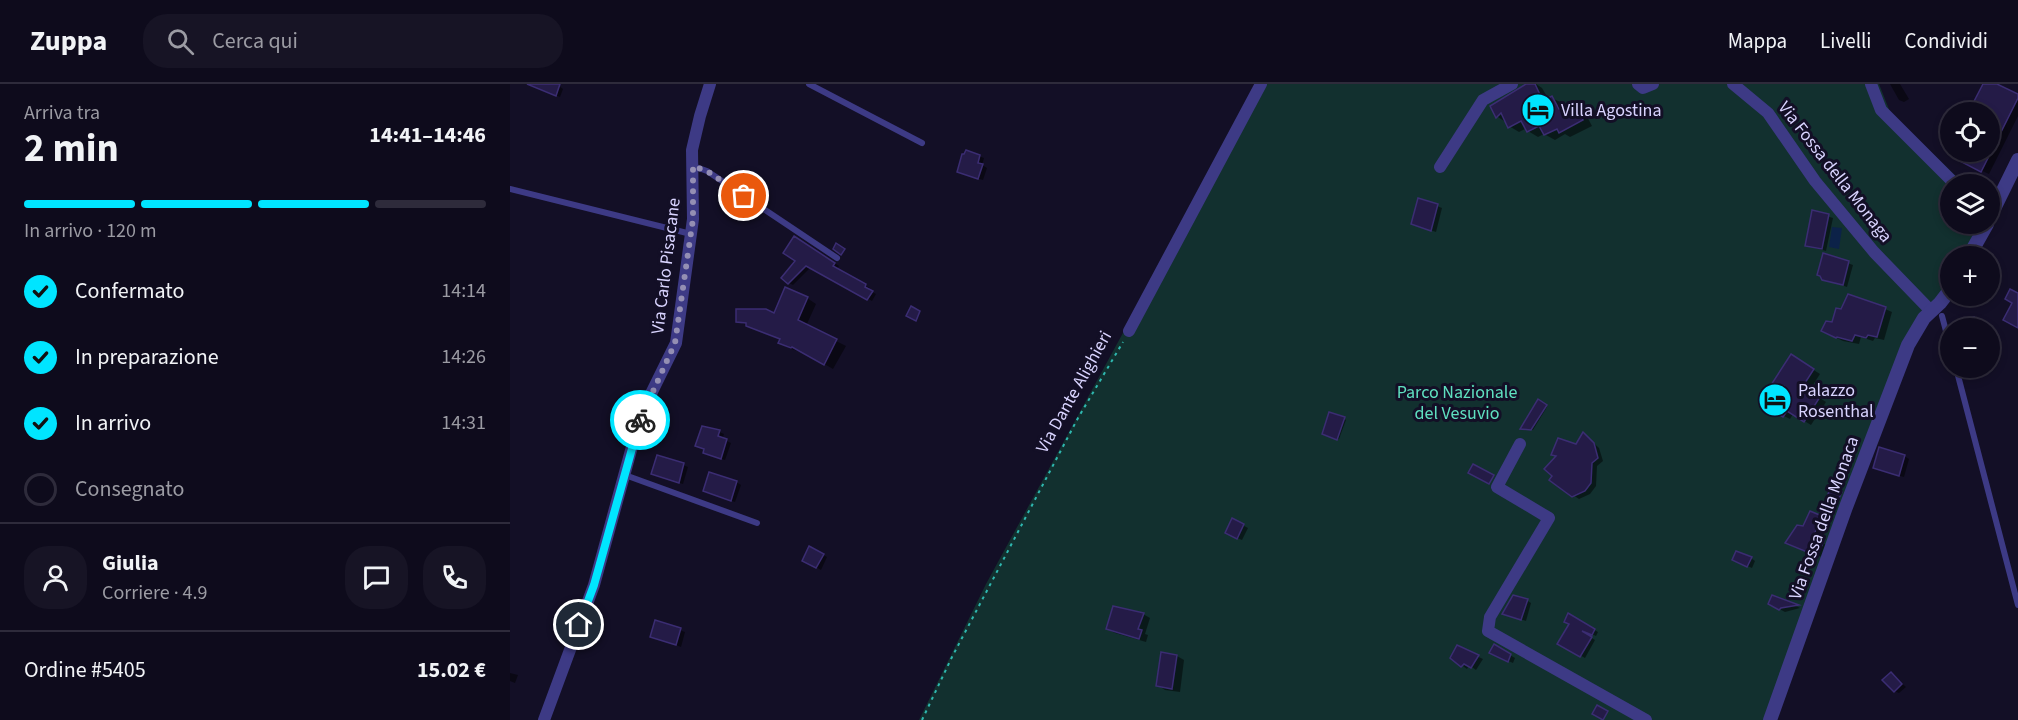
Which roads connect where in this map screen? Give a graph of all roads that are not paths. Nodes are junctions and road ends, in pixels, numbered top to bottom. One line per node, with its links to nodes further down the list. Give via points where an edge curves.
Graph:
1 (710, 84): 11 (street, Via Carlo Pisacane, via 692,150)
2 (809, 84): 9 (lane)
3 (1261, 84): 21 (street, Via Dante Alighieri)
4 (1512, 84): 12 (street, via 1483,100)
5 (1638, 84): 6 (street)
6 (1653, 84)
7 (1733, 84): 19 (street, Via Fossa della Monaga, via 1768,113 1815,181 1866,243)
8 (1871, 84): 13 (street, via 1881,110)
9 (922, 143)
10 (2018, 160): 15 (street)
11 (693, 166): 16 (street, Via Carlo Pisacane); 17 (lane, via 707,171)
12 (1440, 166)
13 (1945, 174)
14 (510, 189): 16 (lane)
15 (2000, 197)
16 (691, 234): 24 (street, Via Carlo Pisacane, via 675,343 641,414)
17 (837, 258)
18 (1942, 306): 19 (street, Via Fossa della Monaca)
19 (1939, 311): 20 (lane); 29 (street, Via Fossa della Monaca, via 1924,318 1908,345)
20 (1941, 318)
21 (1129, 332)
22 (1959, 378): 26 (lane)
23 (1520, 444): 28 (street, via 1497,487 1549,518 1490,617 1488,631)
24 (625, 475): 25 (lane); 27 (street, Via Carlo Pisacane, via 594,585)
25 (757, 523)
26 (2018, 605)
27 (543, 720)
28 (1646, 720)
29 (1770, 720)

